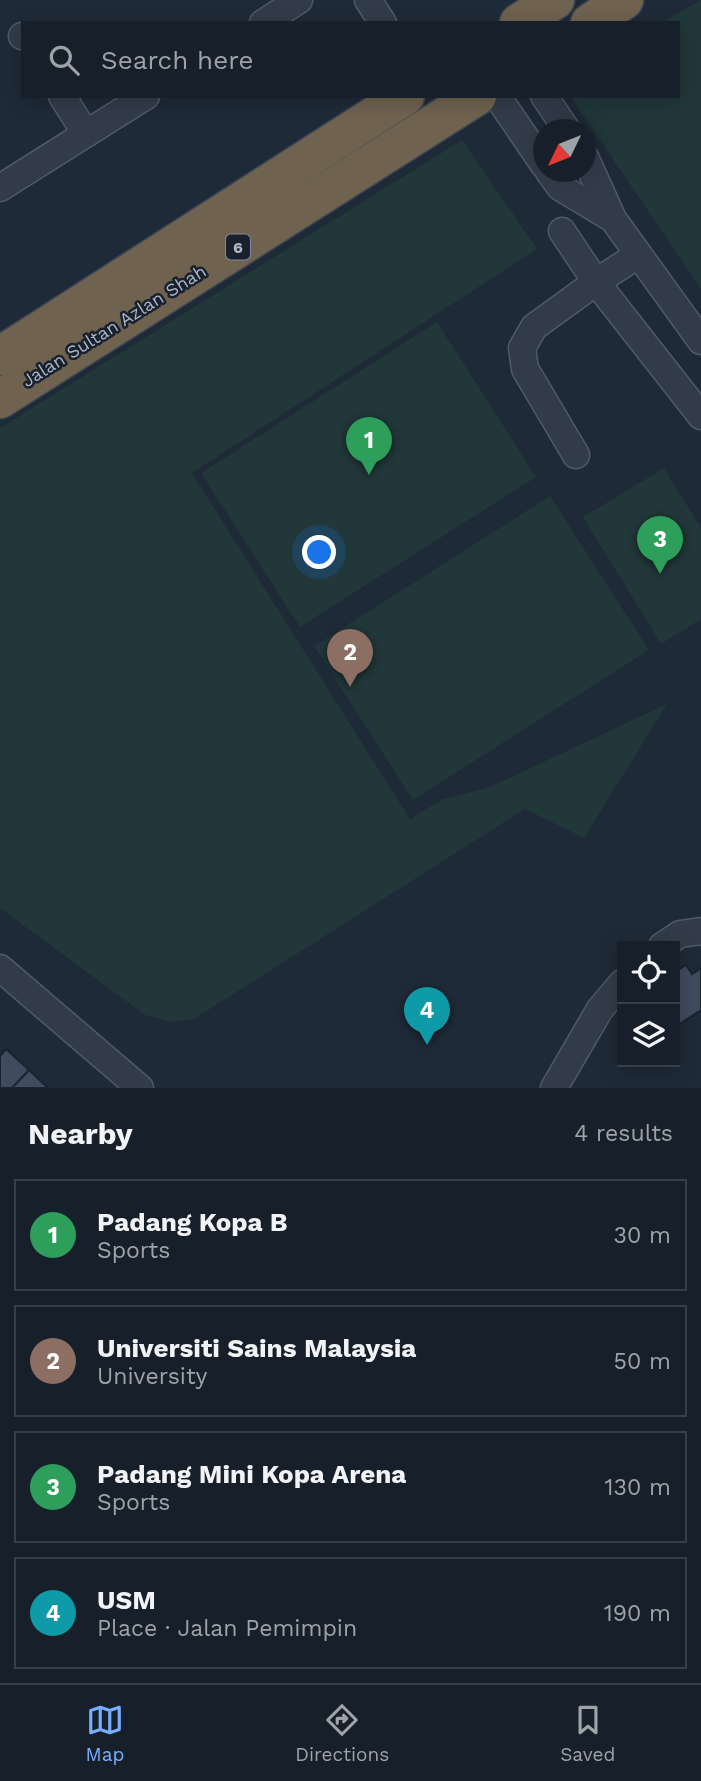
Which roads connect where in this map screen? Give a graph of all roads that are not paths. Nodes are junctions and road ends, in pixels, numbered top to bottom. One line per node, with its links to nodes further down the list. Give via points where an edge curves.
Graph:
1 (299, 0): 5 (street)
2 (368, 0): 6 (street)
3 (555, 0): 7 (highway)
4 (624, 0): 8 (highway)
5 (266, 21)
6 (382, 21)
7 (522, 21)
8 (593, 21)
9 (63, 98): 16 (street)
10 (143, 98): 16 (street)
11 (402, 98): 26 (highway, Jalan Sultan Azlan Shah / 6)
12 (474, 98): 27 (highway, Jalan Sultan Azlan Shah / 6)
13 (497, 98): 17 (street)
14 (545, 98): 15 (street)
15 (559, 119)
16 (86, 134): 20 (street)
17 (533, 149)
18 (596, 181): 21 (street)
19 (556, 182): 21 (street)
20 (0, 188)
21 (613, 219): 23 (street)
22 (562, 231): 24 (street)
23 (638, 255): 24 (street); 25 (street)
24 (596, 282): 28 (street); 29 (street, via 534,327 522,348 525,369)
25 (701, 341)
26 (0, 356)
27 (0, 399)
28 (701, 416)
29 (576, 455)
30 (701, 931): 31 (street)
31 (670, 941)
32 (0, 968): 34 (street)
33 (617, 989): 35 (street, via 600,1009)
34 (140, 1088)
35 (554, 1088)

